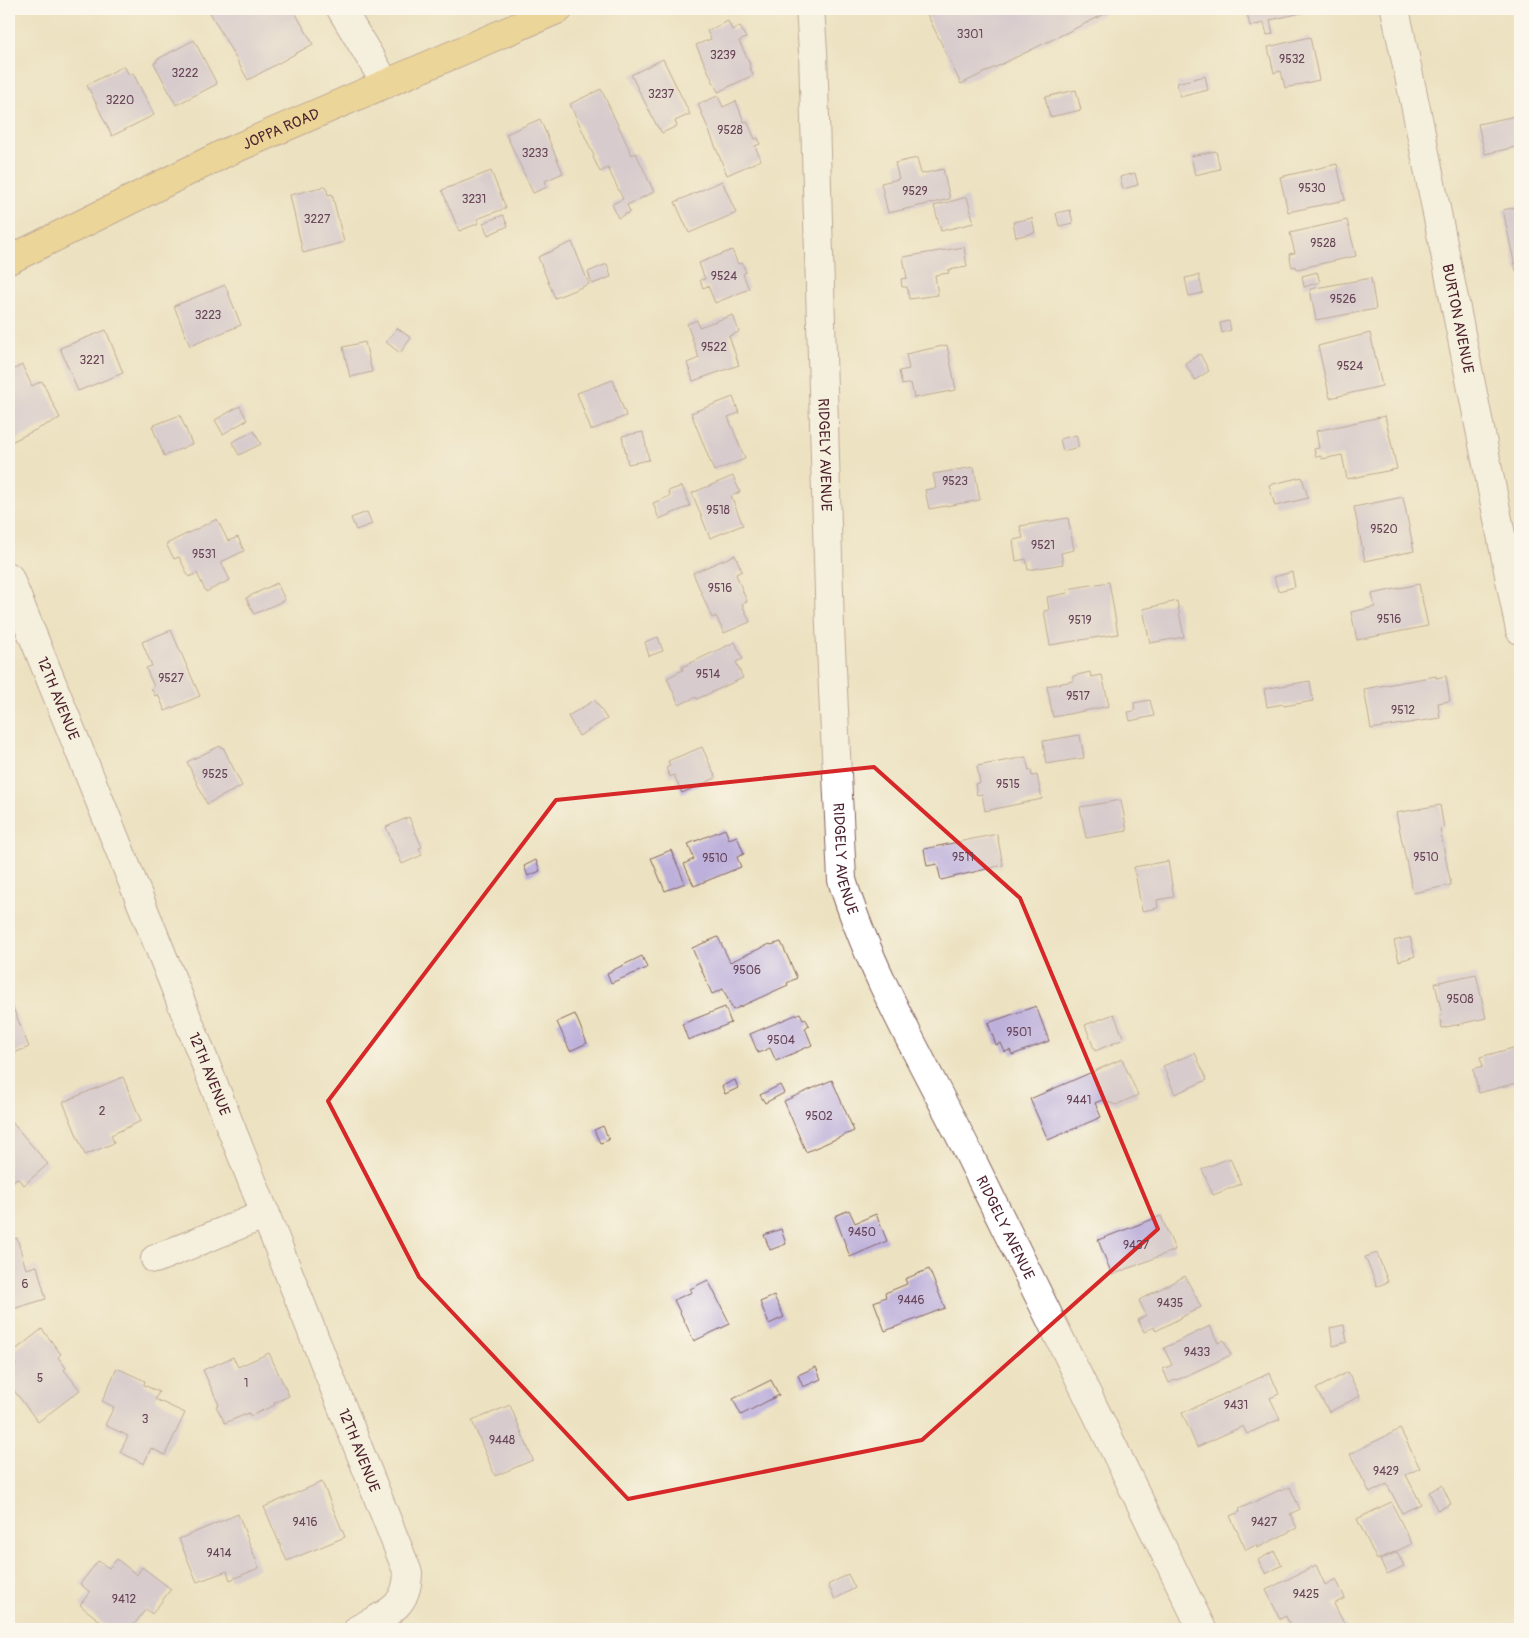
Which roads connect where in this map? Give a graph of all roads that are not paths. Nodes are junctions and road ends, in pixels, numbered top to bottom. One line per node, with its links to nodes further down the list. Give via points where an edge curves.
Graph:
1 (341, 9): 5 (street)
2 (559, 9): 5 (main road, JOPPA ROAD)
3 (810, 9): 12 (street, RIDGELY AVENUE, via 829,617 842,880 850,908 886,990)
4 (1395, 9): 8 (street, BURTON AVENUE)
5 (386, 84): 6 (main road, JOPPA ROAD, via 226,154)
6 (9, 260)
7 (9, 577): 9 (street, 12TH AVENUE)
8 (1520, 630)
9 (266, 1214): 10 (street); 11 (street, 12TH AVENUE, via 408,1573 402,1599 392,1611)
10 (155, 1259)
11 (358, 1629)
12 (1202, 1629)

